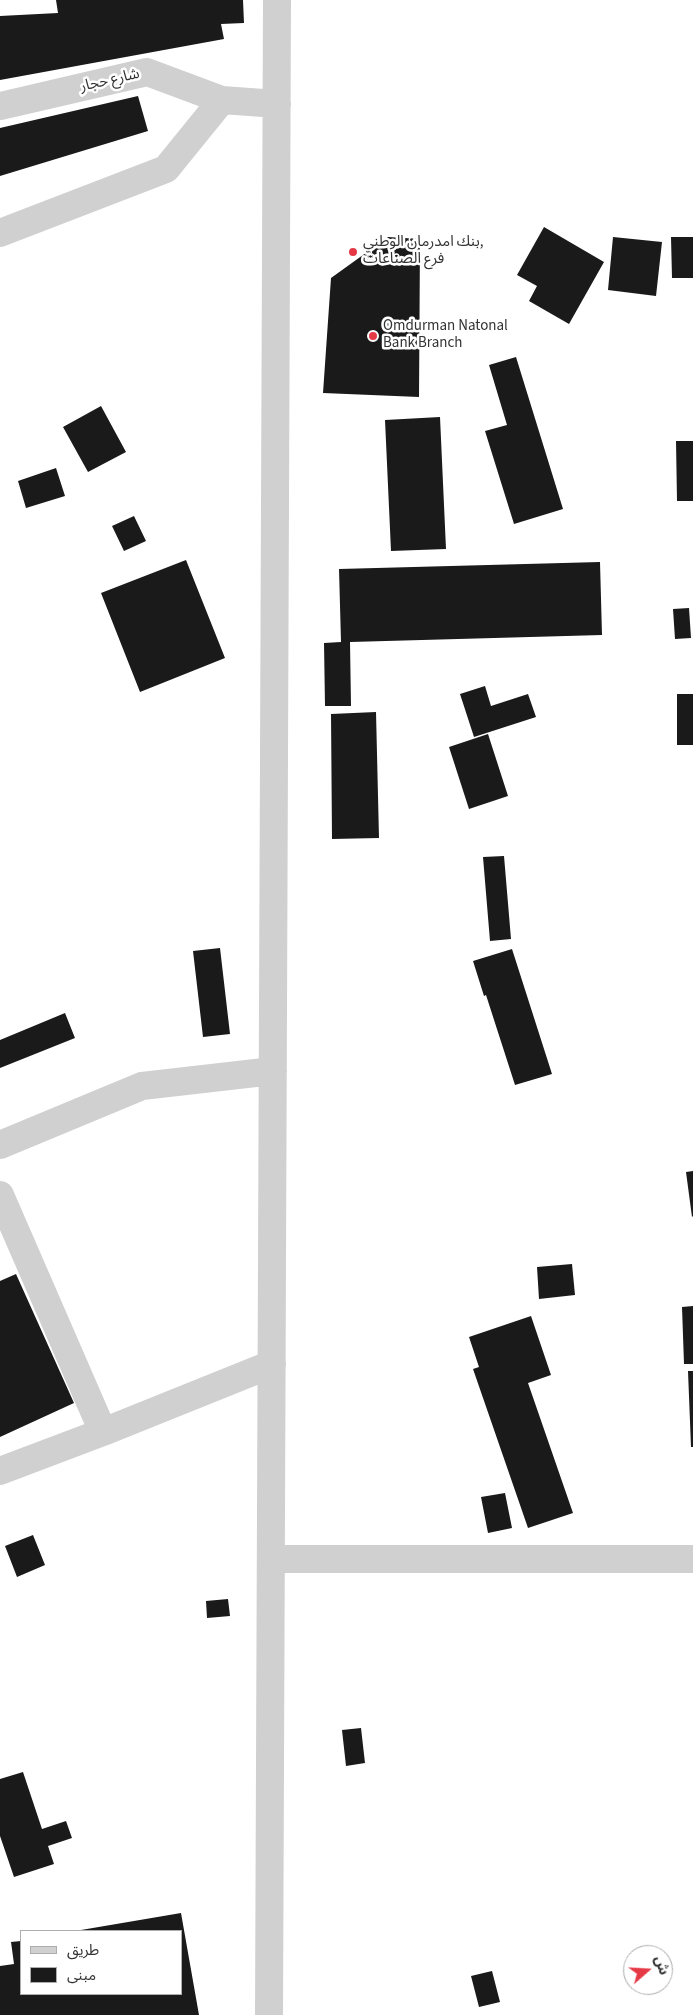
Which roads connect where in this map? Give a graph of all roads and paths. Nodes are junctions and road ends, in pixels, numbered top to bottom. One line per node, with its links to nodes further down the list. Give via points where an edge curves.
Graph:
1 (277, 0): 3 (street)
2 (222, 100): 3 (street, شارع حجار); 4 (street, شارع حجار, via 147,72); 5 (street, via 166,169)
3 (277, 104): 6 (street)
4 (0, 106)
5 (0, 233)
6 (273, 1071): 7 (street, via 142,1086); 9 (street)
7 (0, 1145)
8 (0, 1195): 10 (street)
9 (272, 1364): 10 (street); 12 (street)
10 (103, 1432): 11 (street)
11 (0, 1471)
12 (271, 1559): 13 (street); 14 (street)
13 (693, 1559)
14 (269, 2015)

